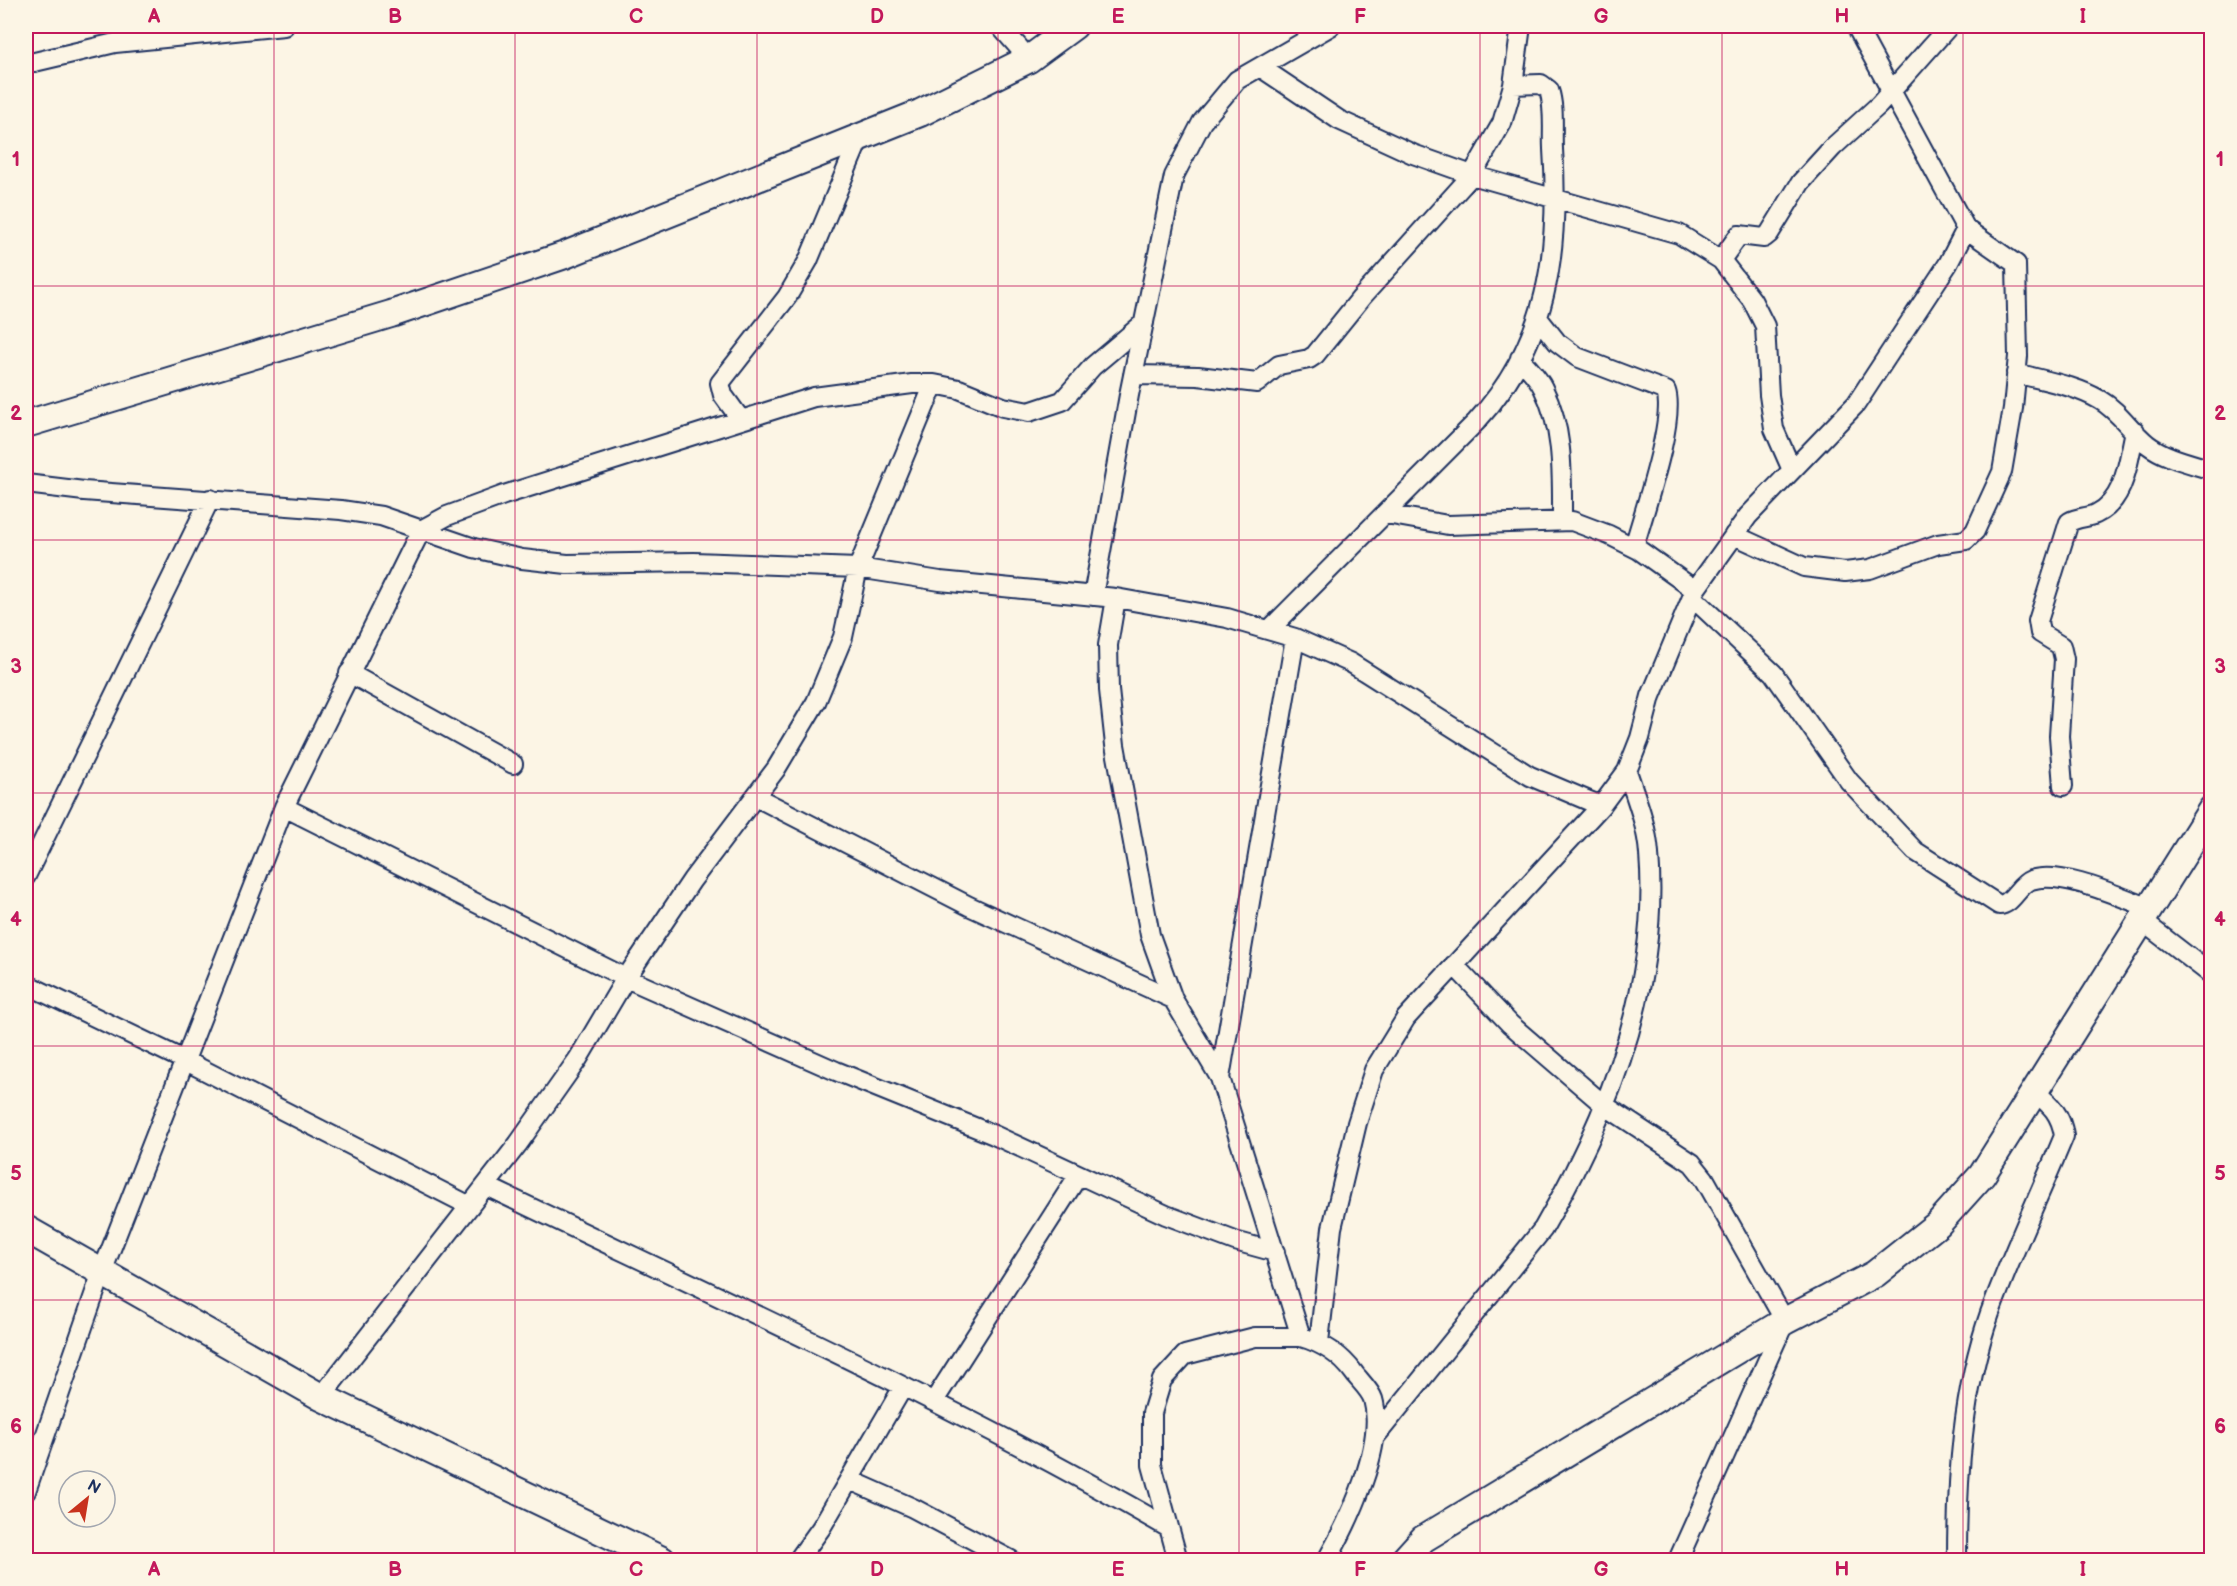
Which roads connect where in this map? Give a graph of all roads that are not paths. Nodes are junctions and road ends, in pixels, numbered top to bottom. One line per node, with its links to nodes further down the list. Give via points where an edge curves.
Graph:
1 (284, 26): 9 (street, via 115,43)
2 (1000, 26): 8 (street)
3 (1074, 26): 8 (street)
4 (1331, 26): 10 (street)
5 (1521, 26): 11 (street)
6 (1856, 26): 12 (street)
7 (1949, 26): 12 (street)
8 (1029, 59): 13 (street, via 920,113)
9 (26, 64)
10 (1260, 67): 14 (street, via 1340,120 1413,154); 19 (street, via 1237,80 1202,122 1174,176)
11 (1513, 85): 14 (street, via 1502,123); 15 (street, via 1541,84 1549,90)
12 (1891, 91): 16 (street); 17 (street, via 1801,183 1769,234 1764,238 1739,235)
13 (860, 137): 24 (street, via 808,261 787,297 720,383 723,395); 25 (street, via 565,255 380,317)
14 (1472, 175): 15 (street); 22 (street, via 1309,359 1279,365 1257,383 1198,376)
15 (1556, 198): 17 (street, via 1678,234); 18 (street, via 1549,279)
16 (1966, 229): 21 (street, via 2016,264); 27 (street, via 1948,264 1856,404)
17 (1721, 260): 27 (street, via 1752,300 1765,326 1774,429)
18 (1538, 318): 20 (street); 35 (street, via 1557,342 1577,357 1666,391 1670,403)
19 (1144, 323): 22 (street); 23 (street, via 1062,400 1029,412)
20 (1521, 358): 31 (street, via 1500,396); 32 (street, via 1543,387 1558,428)
21 (2016, 373): 26 (street, via 2081,391 2122,416); 34 (street, via 2002,472 1975,531 1966,540 1930,546 1870,569 1845,572 1804,567)
22 (1133, 375): 38 (street)
23 (934, 384): 24 (street, via 814,397); 36 (street)
24 (741, 420): 33 (street, via 504,495)
25 (26, 423)
26 (2135, 431): 28 (street, via 2165,454); 45 (street, via 2120,491 2112,504 2094,515 2069,522 2038,621 2040,633 2061,646 2064,659 2059,736)
27 (1792, 470): 34 (street)
28 (2211, 470)
29 (26, 484): 30 (street)
30 (210, 499): 33 (street, via 341,510 381,516); 50 (street)
31 (1386, 514): 32 (street, via 1448,525); 40 (street)
32 (1562, 521): 35 (street, via 1572,521)
33 (421, 530): 36 (street, via 474,548 567,564 694,562); 42 (street)
34 (1734, 536): 37 (street)
35 (1634, 547): 37 (street)
36 (858, 568): 38 (street, via 940,581); 46 (street, via 843,637 816,702)
37 (1693, 594): 44 (street, via 1651,696); 51 (street, via 1773,673 1849,781 1915,851 1999,905 2007,903 2030,880 2048,878 2083,884)
38 (1093, 596): 39 (street)
39 (1116, 598): 40 (street, via 1227,618); 56 (street, via 1108,645 1115,745 1150,935)
40 (1269, 630): 41 (street)
41 (1295, 638): 47 (street, via 1351,663 1530,776); 58 (street)
42 (349, 673): 43 (street); 48 (street)
43 (513, 764)
44 (1627, 771): 47 (street); 60 (street, via 1642,813 1649,853 1648,939 1624,1054)
45 (2063, 786)
46 (756, 797): 54 (street, via 692,880); 56 (street, via 969,906)
47 (1601, 806): 52 (street)
48 (284, 807): 54 (street); 57 (street)
49 (2211, 809): 51 (street)
50 (26, 876)
51 (2146, 915): 53 (street); 59 (street)
52 (1454, 965): 60 (street, via 1510,1024); 69 (street, via 1406,1018 1374,1070 1332,1228)
53 (2211, 975)
54 (626, 978): 61 (street, via 836,1071 994,1135); 62 (street, via 578,1059)
55 (26, 984): 57 (street)
56 (1173, 999): 58 (street)
57 (186, 1061): 63 (street); 66 (street)
58 (1220, 1078): 65 (street)
59 (2034, 1091): 67 (street, via 1982,1175 1938,1224 1875,1274); 84 (street, via 2061,1119 2064,1136 1990,1314 1976,1366 1959,1460)
60 (1604, 1105): 67 (street, via 1692,1162); 73 (street, via 1543,1229)
61 (1078, 1176): 65 (street, via 1166,1215); 72 (street)
62 (486, 1186): 63 (street); 70 (street)
63 (470, 1206): 71 (street)
64 (26, 1229): 66 (street)
65 (1275, 1252): 68 (street)
66 (102, 1272): 71 (street); 75 (street)
67 (1785, 1321): 77 (street, via 1423,1539); 83 (street)
68 (1301, 1337): 69 (street); 76 (street, via 1255,1337 1185,1354 1162,1380 1152,1413 1152,1465)
69 (1319, 1342): 73 (street, via 1348,1365 1372,1398)
70 (903, 1387): 72 (street); 74 (street)
71 (321, 1397): 78 (street)
72 (934, 1401): 76 (street)
73 (1375, 1437): 82 (street, via 1365,1477)
74 (849, 1480): 79 (street); 80 (street, via 913,1508)
75 (26, 1491)
76 (1167, 1527): 81 (street)
77 (1408, 1559)
78 (662, 1560)
79 (798, 1560)
80 (1011, 1560)
81 (1178, 1560)
82 (1327, 1560)
83 (1678, 1560)
84 (1957, 1560)

